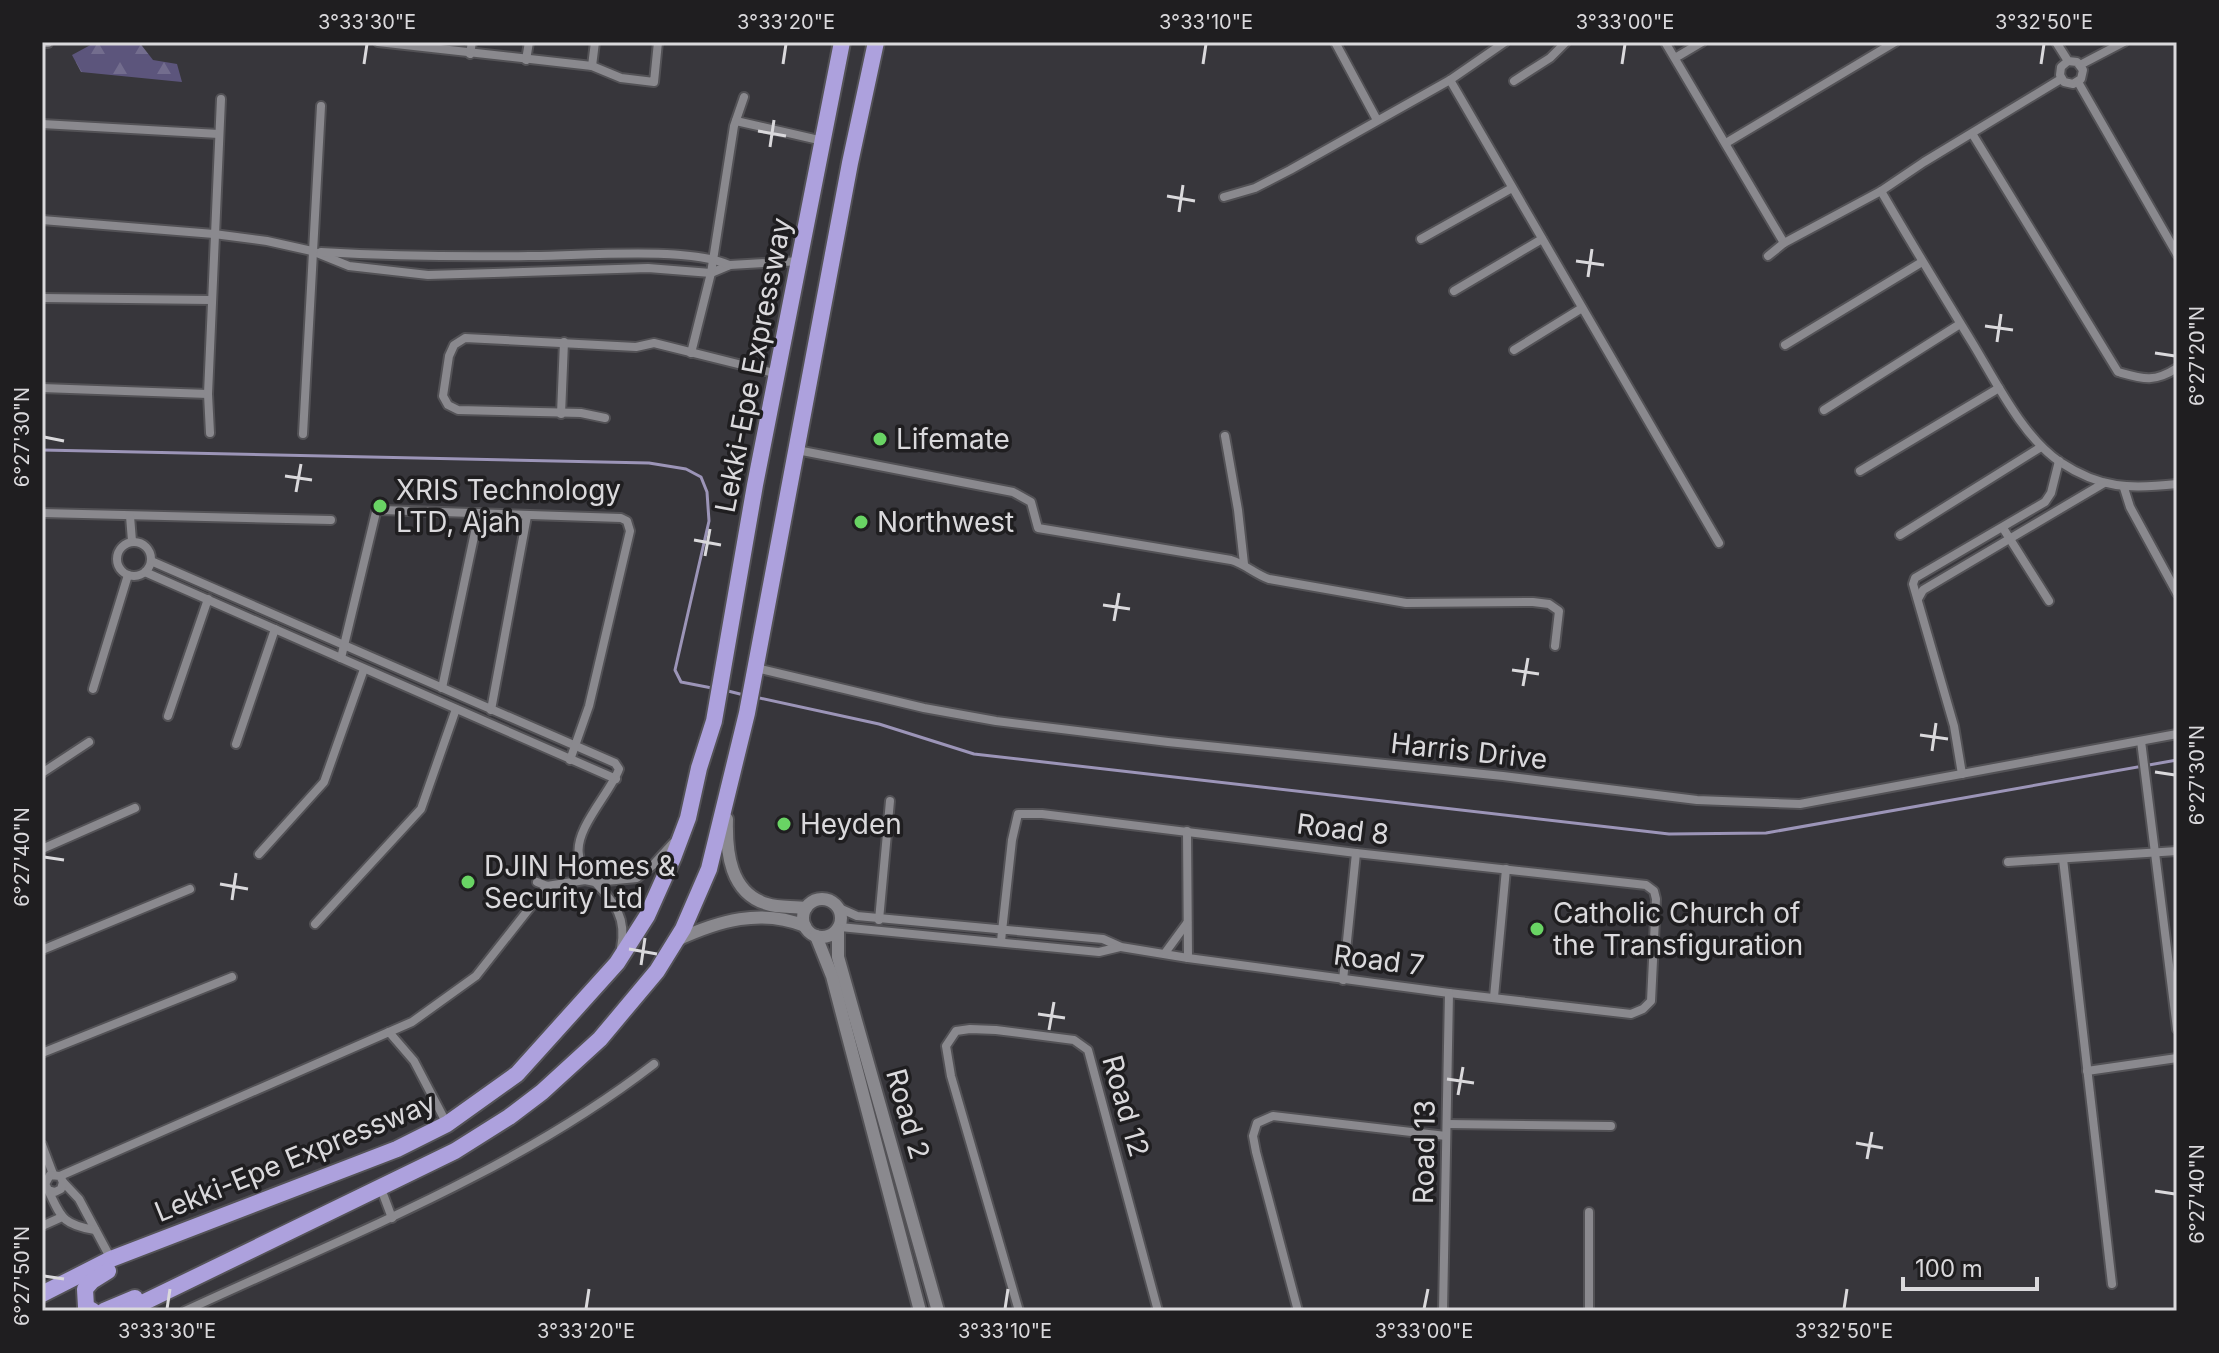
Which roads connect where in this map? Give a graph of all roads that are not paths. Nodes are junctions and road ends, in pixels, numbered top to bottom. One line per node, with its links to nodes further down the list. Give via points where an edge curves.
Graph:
1 (378, 42): 16 (street)
2 (472, 42): 16 (street)
3 (529, 42): 18 (street)
4 (595, 42): 21 (street)
5 (658, 42): 21 (street, via 654,82 621,78)
6 (842, 42): 34 (highway, Lekki-Epe Expressway)
7 (876, 42): 75 (highway, Lekki-Epe Expressway)
8 (1335, 42): 29 (street)
9 (1505, 42): 23 (street)
10 (1566, 42): 24 (street)
11 (1665, 42): 17 (street)
12 (1702, 42): 17 (street)
13 (1895, 42): 35 (street)
14 (2056, 42): 19 (street)
15 (2124, 42): 20 (street)
16 (470, 54): 18 (street)
17 (1675, 58): 35 (street)
18 (526, 60): 21 (street)
19 (2068, 61): 20 (street); 22 (street, via 2060,70)
20 (2080, 65): 25 (street, via 2083,75)
21 (592, 66)
22 (2061, 79): 25 (street); 33 (street)
23 (1450, 80): 29 (street); 36 (street)
24 (1514, 81)
25 (2078, 82): 45 (street)
26 (744, 97): 30 (street)
27 (221, 99): 32 (street)
28 (321, 106): 44 (street)
29 (1377, 120): 38 (street, via 1255,188)
30 (736, 121): 34 (street); 48 (street)
31 (42, 124): 32 (street)
32 (219, 134): 40 (street)
33 (1973, 135): 37 (street); 63 (street, via 2118,372 2146,380)
34 (824, 141): 49 (highway, Lekki-Epe Expressway)
35 (1726, 143): 43 (street)
36 (1512, 188): 41 (street); 42 (street)
37 (1881, 191): 43 (street); 50 (street)
38 (1224, 197)
39 (42, 220): 40 (street)
40 (214, 234): 44 (street); 56 (street)
41 (1421, 239)
42 (1542, 239): 54 (street); 57 (street)
43 (1784, 243): 47 (street)
44 (312, 251): 46 (street, via 419,258); 52 (street, via 349,266 428,275); 72 (street)
45 (2177, 254)
46 (529, 256): 48 (street); 52 (street)
47 (1768, 256)
48 (714, 258): 51 (street); 53 (street)
49 (801, 261): 51 (street); 64 (highway, Lekki-Epe Expressway)
50 (1922, 262): 58 (street); 60 (street)
51 (730, 265): 53 (street)
52 (527, 272): 53 (street, via 648,268)
53 (711, 273): 62 (street)
54 (1454, 291)
55 (42, 298): 56 (street)
56 (211, 300): 67 (street)
57 (1582, 308): 61 (street); 90 (street)
58 (1960, 324): 66 (street); 68 (street)
59 (564, 342): 62 (street, via 636,347 654,343); 69 (street); 69 (street, via 465,338 449,356 443,396 458,410)
60 (1785, 345)
61 (1514, 350)
62 (691, 353): 64 (street)
63 (2177, 368)
64 (778, 374): 124 (highway, Lekki-Epe Expressway, via 723,678)
65 (42, 388): 67 (street)
66 (1999, 388): 74 (street); 77 (street)
67 (208, 394): 71 (street)
68 (1824, 410)
69 (561, 414): 70 (street)
70 (605, 418)
71 (210, 433)
72 (303, 434)
73 (1225, 436): 93 (street)
74 (2041, 447): 76 (street); 87 (street)
75 (796, 450): 93 (street, via 1013,492 1031,502 1038,528 1049,531); 106 (highway, Lekki-Epe Expressway)
76 (2059, 461): 78 (street); 86 (street, via 2045,502)
77 (1860, 471)
78 (2104, 483): 80 (street); 88 (street)
79 (2177, 484): 80 (street)
80 (2124, 488): 97 (street)
81 (42, 513): 83 (street)
82 (479, 513): 84 (street); 102 (street, via 376,512); 107 (street)
83 (130, 516): 85 (street); 89 (street)
84 (527, 516): 110 (street); 116 (street, via 621,518 630,526)
85 (331, 520)
86 (2003, 528): 88 (street); 92 (street)
87 (1900, 535)
88 (2010, 539): 95 (street); 100 (street)
89 (132, 541): 91 (street, via 148,549); 96 (street, via 116,557)
90 (1719, 543)
91 (151, 561): 94 (street); 102 (street)
92 (1945, 561): 95 (street); 99 (street, via 1915,578)
93 (1244, 564): 103 (street, via 1269,579 1391,601 1549,604 1559,611)
94 (145, 572): 96 (street); 98 (street)
95 (1953, 572): 99 (street, via 1923,590)
96 (128, 575): 108 (street)
97 (2177, 593)
98 (208, 599): 101 (street); 111 (street)
99 (1918, 600): 119 (street, via 1954,726)
100 (2049, 601)
101 (275, 629): 104 (street); 115 (street)
102 (345, 646): 104 (street); 107 (street)
103 (1555, 646)
104 (341, 658): 105 (street)
105 (364, 669): 109 (street); 130 (street, via 324,782)
106 (755, 676): 119 (street, Harris Drive, via 996,721 1697,800 1800,804); 122 (highway, Lekki-Epe Expressway)
107 (442, 688): 110 (street)
108 (93, 689)
109 (456, 709): 117 (street); 143 (street, via 421,809)
110 (491, 710): 116 (street)
111 (168, 716)
112 (2177, 734): 113 (street, Harris Drive)
113 (2141, 741): 119 (street, Harris Drive); 129 (street)
114 (89, 742): 118 (street)
115 (236, 744)
116 (575, 747): 117 (street); 120 (street, via 619,766)
117 (570, 760): 120 (street)
118 (42, 773)
119 (1962, 774)
120 (616, 779): 134 (street, via 580,844)
121 (890, 801): 141 (street)
122 (727, 803): 139 (street, via 726,845 734,875 767,904); 150 (highway, Lekki-Epe Expressway, via 698,899)
123 (135, 808): 126 (street)
124 (688, 818): 136 (street, via 670,847 637,878); 157 (highway, Lekki-Epe Expressway, via 647,916)
125 (1187, 831): 128 (street, Road 8); 142 (street); 147 (street, Road 8, via 1018,814)
126 (42, 849)
127 (2177, 851): 129 (street)
128 (1356, 853): 133 (street, Road 8); 159 (street)
129 (2156, 853): 131 (street); 163 (street)
130 (259, 854)
131 (2063, 859): 132 (street); 168 (street)
132 (2008, 862)
133 (1506, 869): 161 (street); 162 (street, Road 8, via 1646,885 1654,891 1651,1001)
134 (585, 880): 136 (street); 137 (street)
135 (537, 882): 137 (street)
136 (595, 882): 157 (street, via 617,905 623,943)
137 (547, 886): 164 (street, via 476,976 412,1022)
138 (190, 889): 154 (street)
139 (806, 908): 140 (street, via 822,898); 144 (street)
140 (839, 908): 141 (street, Road 7); 145 (street)
141 (879, 918): 146 (street); 147 (street, Road 7)
142 (1187, 923): 155 (street); 156 (street)
143 (315, 924)
144 (805, 926): 149 (street); 150 (street, via 753,918 716,923)
145 (839, 928): 146 (street, Road 7); 149 (street, via 828,937); 191 (street, Road 2, via 838,957)
146 (878, 929): 151 (street, Road 7)
147 (1002, 931): 148 (street, Road 7); 151 (street, Road 8)
148 (1045, 935): 152 (street); 153 (street, Road 7, via 1103,939)
149 (816, 936): 190 (street, Road 2, via 832,976)
150 (674, 941): 176 (highway, Lekki-Epe Expressway, via 622,1014 542,1092 455,1151)
151 (1001, 942): 152 (street, Road 7)
152 (1044, 946): 153 (street, Road 7, via 1099,952)
153 (1121, 947): 155 (street, Road 7)
154 (42, 950)
155 (1165, 953): 156 (street, Road 7)
156 (1188, 958): 159 (street, Road 7)
157 (617, 963): 169 (highway, Lekki-Epe Expressway, via 517,1074)
158 (232, 977): 165 (street)
159 (1343, 980): 160 (street, Road 7)
160 (1449, 993): 161 (street, Road 7); 170 (street, Road 13)
161 (1494, 997): 162 (street, Road 7)
162 (1631, 1014)
163 (2177, 1029)
164 (389, 1032): 169 (street, via 414,1061); 174 (street)
165 (42, 1053)
166 (2177, 1058): 168 (street)
167 (654, 1064): 179 (street, via 504,1163)
168 (2087, 1071): 184 (street)
169 (447, 1124): 175 (highway, Lekki-Epe Expressway)
170 (1447, 1124): 171 (street); 172 (street, Road 13)
171 (1611, 1126)
172 (1446, 1136): 194 (street, via 1273,1116 1257,1123 1256,1152); 195 (street, Road 13)
173 (42, 1145): 174 (street)
174 (50, 1181): 178 (street); 181 (street, via 79,1199)
175 (306, 1184): 182 (highway, Lekki-Epe Expressway); 186 (highway, via 284,1203 121,1264 92,1281 84,1299)
176 (380, 1186): 179 (street); 183 (highway, Lekki-Epe Expressway)
177 (1589, 1212): 196 (street)
178 (62, 1217): 180 (street); 181 (street)
179 (392, 1218): 189 (street)
180 (42, 1226)
181 (95, 1230): 182 (street)
182 (111, 1259): 185 (highway, Lekki-Epe Expressway)
183 (196, 1276): 187 (highway); 188 (highway, Lekki-Epe Expressway)
184 (2112, 1284)
185 (42, 1294)
186 (93, 1311)
187 (104, 1311)
188 (126, 1311)
189 (185, 1311)
190 (920, 1311)
191 (938, 1311)
192 (1019, 1311): 193 (street, Road 12, via 951,1076 946,1046 956,1031 996,1030 1074,1040 1088,1050)
193 (1158, 1311)
194 (1298, 1311)
195 (1443, 1311)
196 (1589, 1311)

